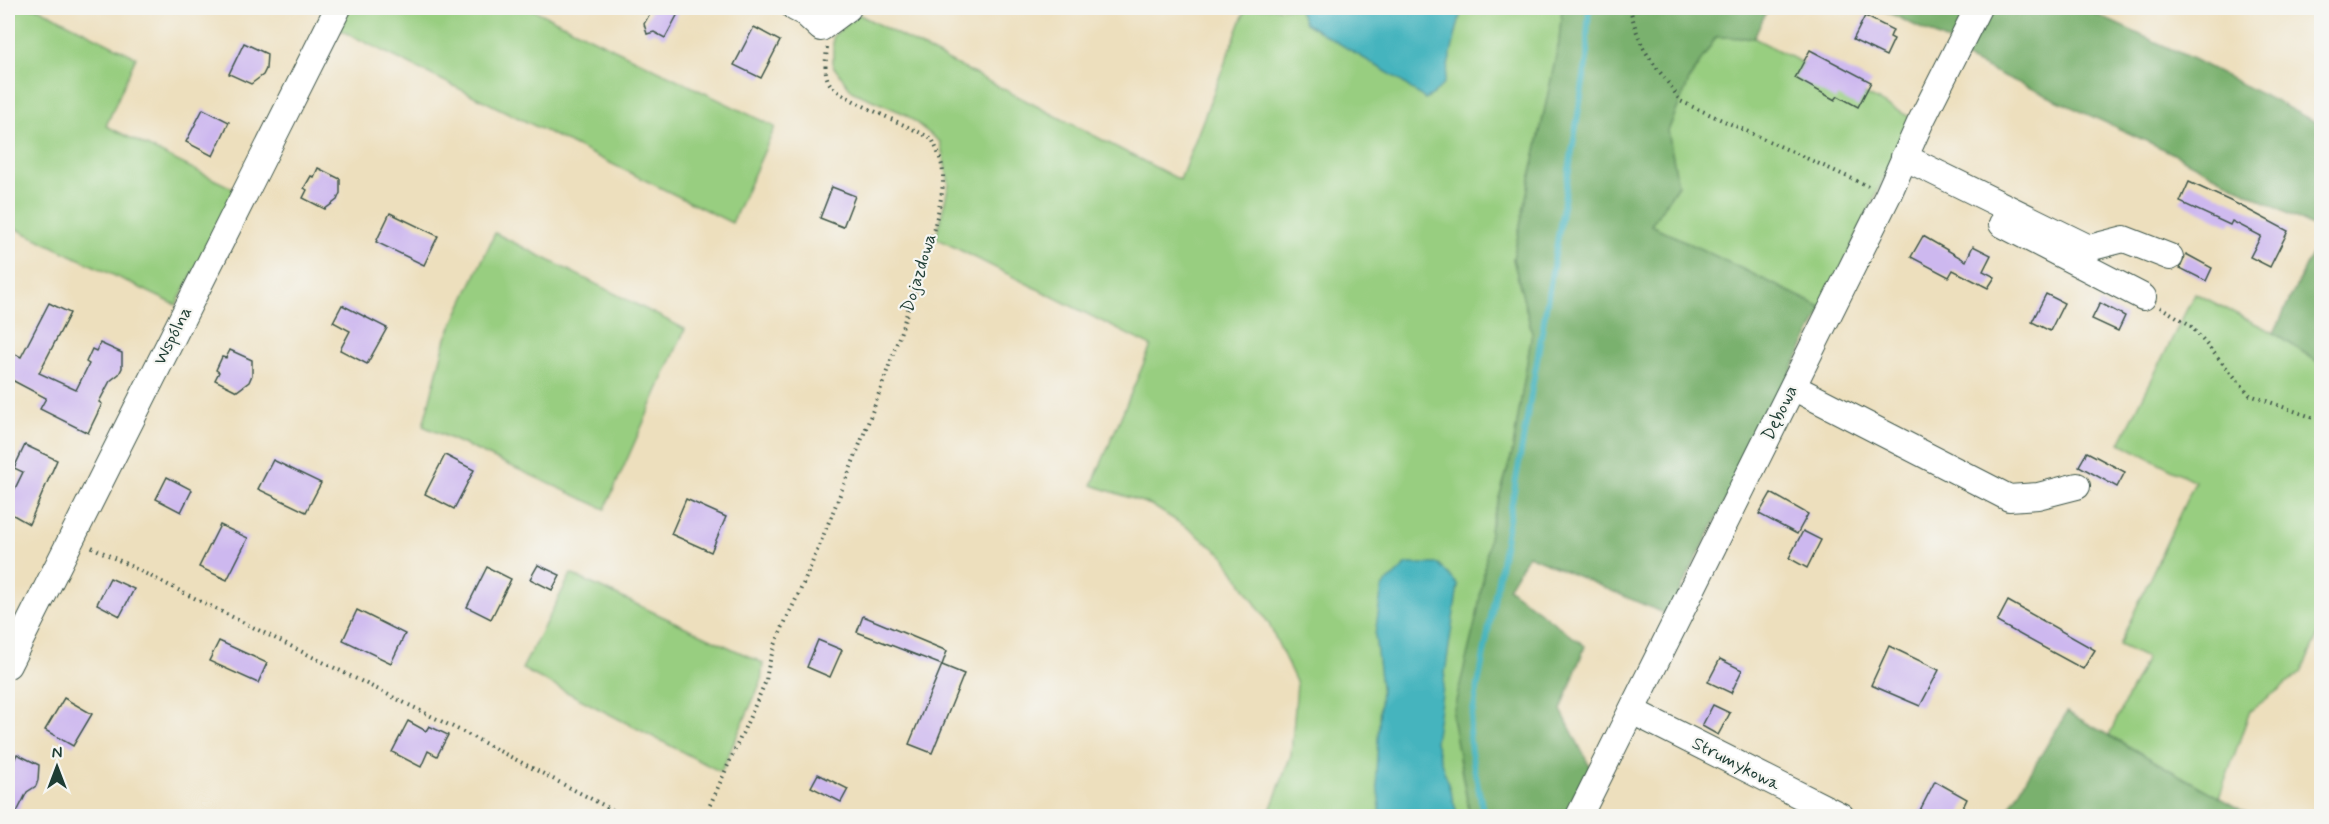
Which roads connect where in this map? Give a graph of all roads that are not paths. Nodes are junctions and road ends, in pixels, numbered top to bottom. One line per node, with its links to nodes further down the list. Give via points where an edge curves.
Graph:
1 (338, 8): 10 (street, Wspólna)
2 (795, 8): 3 (street, via 821,28)
3 (848, 8)
4 (1978, 8): 5 (street, Dębowa)
5 (1900, 164): 6 (street, via 2089,248 2124,239); 7 (street); 8 (street, Dębowa)
6 (2170, 257)
7 (2143, 297)
8 (1793, 387): 9 (street, via 2009,498 2038,496); 11 (street, Dębowa)
9 (2077, 486)
10 (8, 665)
11 (1632, 711): 12 (street, Dębowa); 13 (street, Strumykowa)
12 (1579, 816)
13 (1841, 816)

